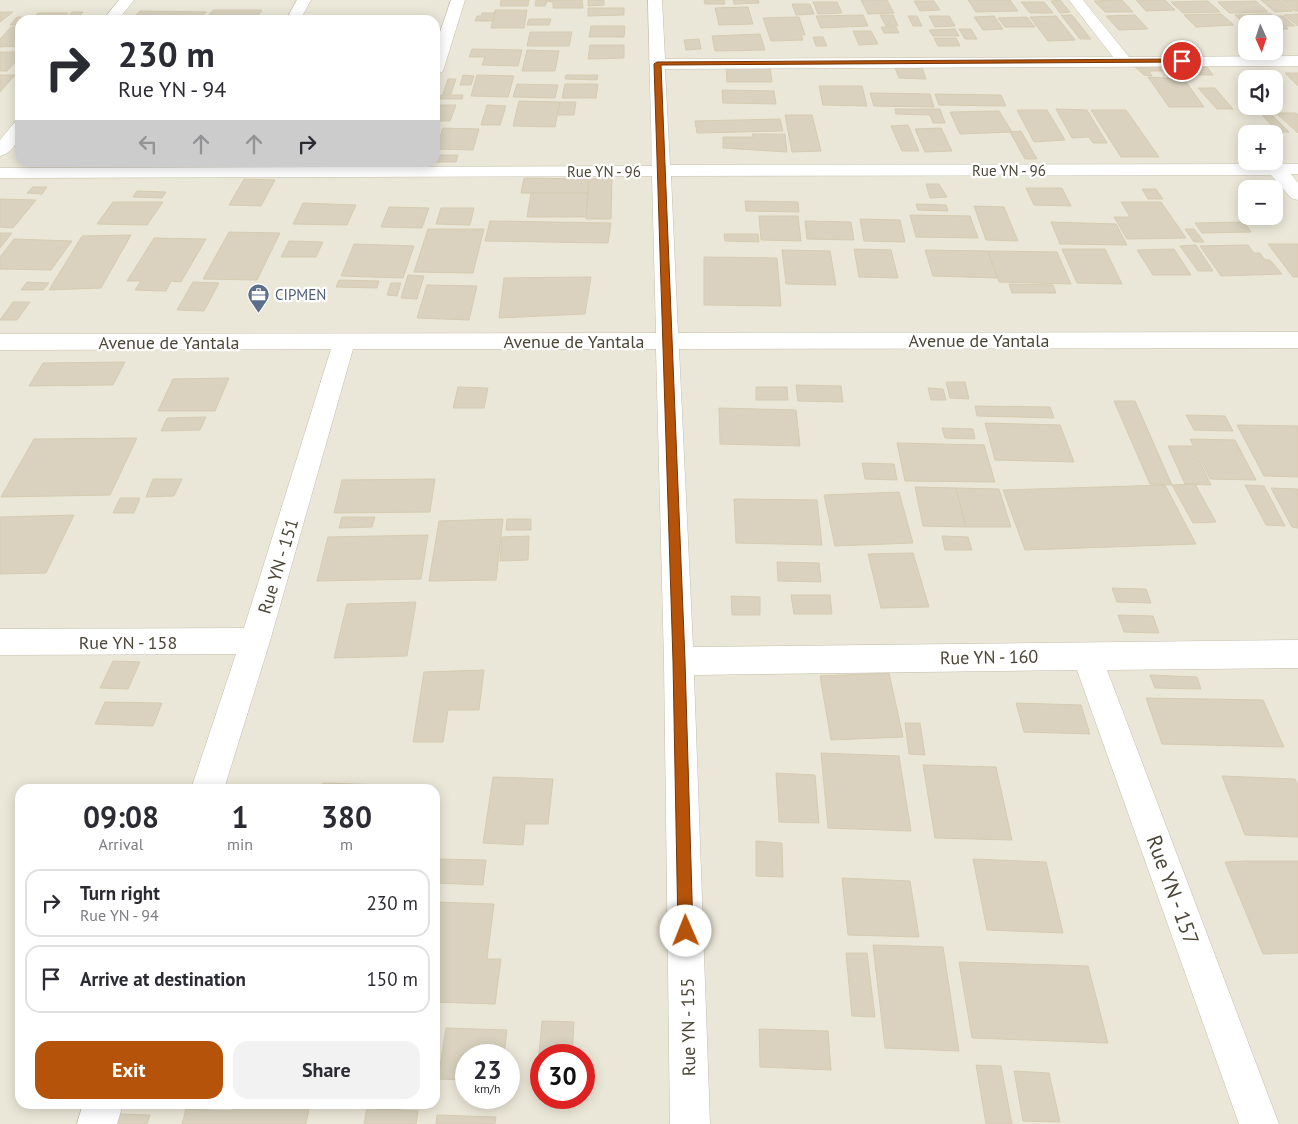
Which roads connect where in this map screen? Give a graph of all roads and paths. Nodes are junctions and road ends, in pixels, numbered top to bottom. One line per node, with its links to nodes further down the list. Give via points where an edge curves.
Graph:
1 (127, 0): 6 (street)
2 (304, 0): 7 (street)
3 (458, 0): 8 (street)
4 (655, 0): 11 (street, Rue YN - 155)
5 (1076, 0): 9 (street)
6 (114, 15)
7 (296, 15)
8 (440, 56)
9 (1124, 61): 10 (street); 11 (street)
10 (1298, 61)
11 (657, 64): 20 (street, Rue YN - 155)
12 (15, 133): 13 (street)
13 (0, 151)
14 (216, 167): 15 (street, Rue YN - 96); 21 (street, Rue YN - 96)
15 (405, 167): 20 (street, Rue YN - 96)
16 (1238, 169): 20 (street, Rue YN - 96)
17 (1283, 169): 18 (street, Rue YN - 96)
18 (1298, 169)
19 (1277, 170): 22 (street)
20 (661, 171): 24 (street, Rue YN - 155)
21 (0, 173)
22 (1298, 194)
23 (1298, 340): 24 (street, Avenue de Yantala)
24 (668, 341): 26 (street, Avenue de Yantala); 31 (street, Rue YN - 155)
25 (0, 342): 26 (street, Avenue de Yantala)
26 (344, 342): 27 (street, Rue YN - 151)
27 (255, 641): 28 (street, Rue YN - 158); 32 (street, Rue YN - 151)
28 (0, 642)
29 (1298, 654): 30 (street, Rue YN - 160)
30 (1087, 656): 31 (street, Rue YN - 160); 36 (street, Rue YN - 157)
31 (679, 661): 35 (street, Rue YN - 155)
32 (209, 784)
33 (102, 1109): 34 (street)
34 (97, 1124)
35 (690, 1124)
36 (1259, 1124)

